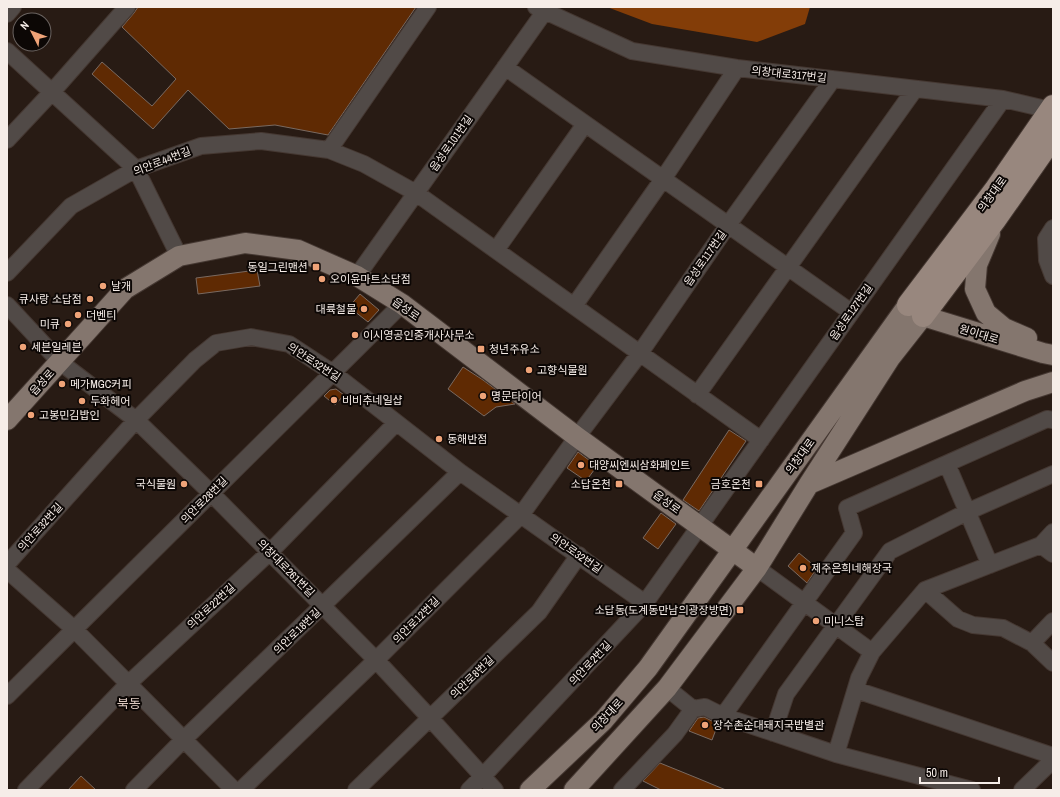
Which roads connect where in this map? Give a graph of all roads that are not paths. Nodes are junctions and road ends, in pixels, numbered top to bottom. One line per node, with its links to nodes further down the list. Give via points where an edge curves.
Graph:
1 (13, 7): 5 (street)
2 (127, 7): 11 (street)
3 (428, 7): 17 (street)
4 (541, 9): 7 (street, 읍성로101번길); 8 (street, 의창대로317번길, via 632,51)
5 (7, 14)
6 (7, 51): 11 (street)
7 (505, 67): 14 (street); 20 (street, 읍성로101번길)
8 (737, 68): 9 (street, 의창대로317번길); 19 (street)
9 (833, 79): 10 (street, 의창대로317번길); 22 (street, 읍성로117번길)
10 (915, 89): 12 (street, 의창대로317번길); 26 (street)
11 (52, 92): 16 (street); 18 (street)
12 (1003, 99): 13 (street, 의창대로317번길); 34 (street, 읍성로127번길)
13 (1052, 108): 33 (highway, 의창대로)
14 (585, 124): 19 (street); 24 (street)
15 (1053, 137): 21 (highway, 의창대로)
16 (7, 140)
17 (328, 150): 18 (street, 의안로44번길, via 261,141 201,146); 20 (street, 의안로44번길, via 364,164)
18 (136, 169): 25 (street); 27 (street, 의안로44번길, via 71,206)
19 (663, 179): 22 (street); 32 (street)
20 (416, 193): 24 (street, 의안로44번길); 28 (street, 읍성로101번길)
21 (995, 220): 33 (highway, 의창대로); 35 (main road, via 977,265 975,289 986,313 1004,328 1040,344)
22 (728, 225): 26 (street); 36 (street, 읍성로117번길)
23 (1053, 228): 29 (street, via 1046,239 1047,260)
24 (496, 250): 32 (street, 의안로44번길)
25 (179, 256): 28 (main road, 읍성로, via 245,243 298,250); 38 (main road, 읍성로, via 125,289)
26 (788, 267): 34 (street); 41 (street)
27 (7, 273)
28 (356, 276): 30 (main road, 읍성로)
29 (1053, 276)
30 (402, 304): 39 (street, 의안로28번길); 46 (main road, 읍성로)
31 (7, 305): 38 (street, 의창대로261번길)
32 (574, 306): 36 (street, 의안로44번길)
33 (916, 311): 37 (main road, 원이대로); 51 (main road, 의창대로, via 890,358); 58 (main road, 의창대로)
34 (851, 312): 47 (street, 읍성로127번길)
35 (1053, 346)
36 (640, 353): 41 (street, 의안로44번길); 46 (street, 읍성로117번길)
37 (1053, 355)
38 (60, 362): 42 (main road, 읍성로); 43 (street, 의창대로261번길)
39 (333, 373): 43 (street, 의안로32번길, via 289,344 251,337 216,343 195,360); 45 (street, 의안로32번길); 52 (street, 의안로28번길)
40 (1053, 382): 51 (main road, via 1025,391)
41 (698, 395): 47 (street, 의안로44번길)
42 (7, 420)
43 (136, 420): 52 (street, 의창대로261번길); 61 (street, 의안로32번길)
44 (1053, 420): 48 (street, via 1047,419)
45 (396, 423): 49 (street, 의안로32번길); 59 (street, 의안로22번길)
46 (577, 437): 54 (street, 의안로12번길); 55 (main road, 읍성로)
47 (761, 440): 55 (street, 읍성로127번길)
48 (947, 464): 53 (street); 67 (street, via 847,508 854,533)
49 (460, 472): 54 (street, 의안로32번길); 68 (street, 의안로18번길)
50 (1053, 474): 53 (street)
51 (809, 484): 63 (main road, 의창대로)
52 (211, 493): 59 (street, 의창대로261번길); 71 (street, 의안로28번길)
53 (967, 512): 62 (street); 70 (street, via 890,551)
54 (521, 515): 60 (street, 의안로32번길); 74 (street, 의안로12번길)
55 (700, 526): 58 (main road, 읍성로); 66 (street, 의안로2번길)
56 (1053, 532): 57 (street)
57 (1047, 549): 62 (street)
58 (733, 550): 63 (main road, 읍성로); 96 (main road, 의창대로, via 648,668 603,721)
59 (270, 552): 68 (street, 의창대로261번길); 76 (street, 의안로22번길)
60 (579, 555): 66 (street, 의안로32번길); 82 (street, 의안로8번길, via 539,612)
61 (7, 564)
62 (990, 565): 65 (street)
63 (757, 568): 67 (street); 77 (main road, 의창대로)
64 (7, 570): 71 (street)
65 (925, 590): 72 (street, via 958,619 973,625 1003,628); 73 (street)
66 (645, 603): 88 (street, 의안로2번길)
67 (805, 603): 70 (street); 81 (street)
68 (323, 605): 74 (street, 의창대로261번길); 84 (street, 의안로18번길)
69 (1053, 621): 72 (street)
70 (835, 625): 73 (street); 83 (street, via 786,694)
71 (74, 629): 76 (street); 79 (street, 의안로28번길)
72 (1032, 644): 75 (street)
73 (872, 652): 78 (street)
74 (376, 660): 82 (street, 의창대로261번길); 92 (street, 의안로12번길)
75 (1053, 663)
76 (128, 684): 84 (street); 89 (street, 의안로22번길)
77 (667, 688): 80 (street); 97 (main road, 의창대로)
78 (856, 690): 85 (street); 86 (street)
79 (7, 696)
80 (693, 708): 81 (street, via 705,707); 98 (street, via 675,734)
81 (723, 716): 83 (street)
82 (430, 718): 88 (street, 의창대로261번길); 93 (street, 의안로8번길)
83 (773, 733): 85 (street)
84 (183, 740): 90 (street, 의안로18번길); 91 (street)
85 (836, 754): 99 (street)
86 (1053, 756)
87 (1053, 760): 100 (street)
88 (483, 776): 94 (street, 의안로2번길); 95 (street, 의창대로261번길)
89 (26, 790)
90 (134, 790)
91 (234, 790)
92 (241, 790)
93 (356, 790)
94 (469, 790)
95 (495, 790)
96 (530, 790)
97 (574, 790)
98 (624, 790)
99 (972, 790)
100 (1022, 790)

